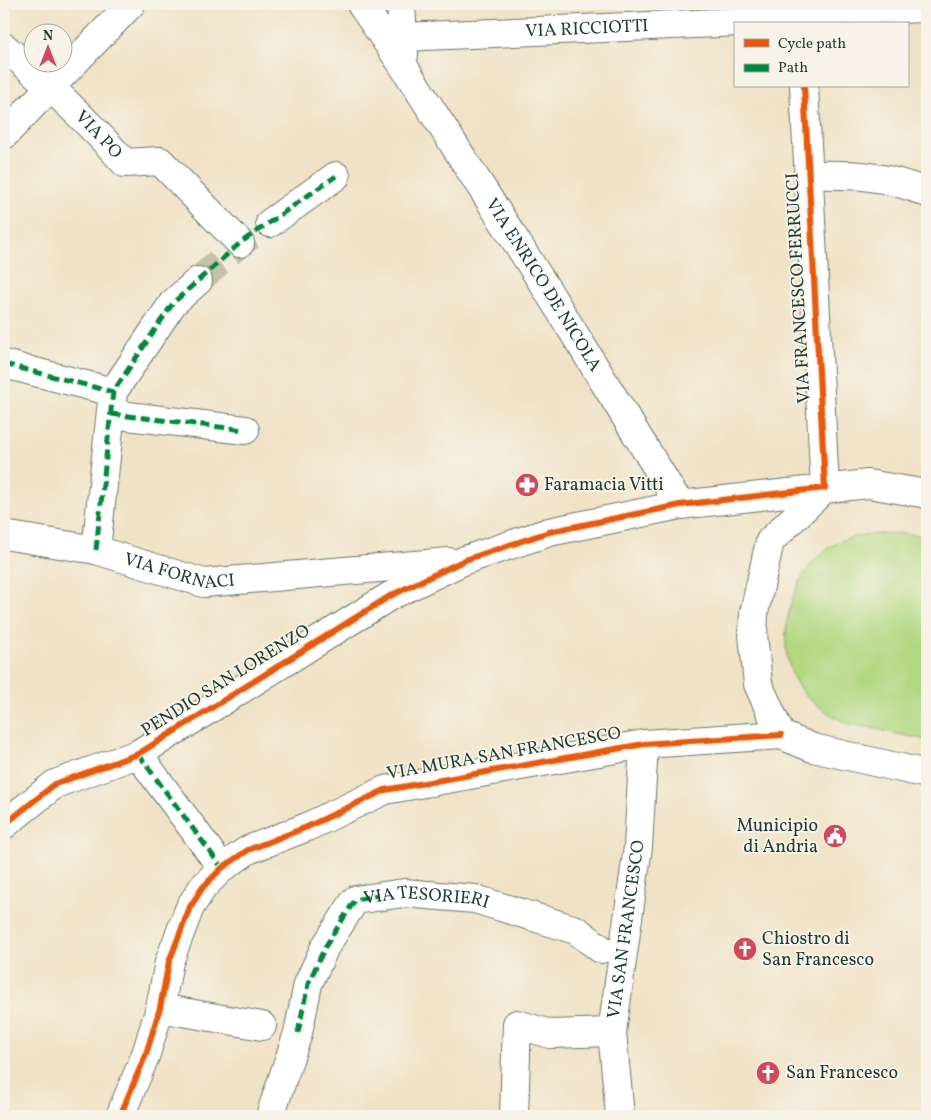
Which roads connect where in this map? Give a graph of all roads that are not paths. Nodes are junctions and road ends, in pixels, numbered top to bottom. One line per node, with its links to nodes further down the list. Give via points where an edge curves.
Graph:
1 (131, 4): 11 (street)
2 (361, 4): 10 (street, VIA ENRICO DE NICOLA)
3 (401, 4): 8 (street)
4 (927, 8): 5 (street, VIA RICCIOTTI)
5 (800, 13): 7 (street, VIA RICCIOTTI)
6 (734, 22): 8 (street, VIA RICCIOTTI)
7 (740, 22)
8 (403, 37): 10 (street)
9 (4, 47): 11 (street, VIA PO)
10 (404, 67): 25 (street, VIA ENRICO DE NICOLA)
11 (51, 86): 13 (street); 18 (street, VIA PO, via 125,163 160,161)
12 (804, 88): 14 (street, VIA FRANCESCO FERRUCCI)
13 (4, 135)
14 (809, 175): 16 (street, via 882,177); 23 (street, VIA FRANCESCO FERRUCCI)
15 (336, 176): 17 (street)
16 (927, 193)
17 (270, 223)
18 (240, 243)
19 (198, 281): 21 (street, via 173,303)
20 (4, 364): 21 (street)
21 (112, 403): 22 (street); 27 (street)
22 (244, 430)
23 (825, 488): 24 (street, via 868,484); 25 (street); 29 (street, via 770,541 754,613 758,684)
24 (927, 494)
25 (680, 505): 28 (street, via 549,532)
26 (4, 535): 27 (street, VIA FORNACI)
27 (96, 550): 28 (street, VIA FORNACI, via 204,583)
28 (466, 560): 31 (street, PENDIO SAN LORENZO, via 390,596)
29 (781, 735): 30 (street, VIA MURA SAN FRANCESCO); 32 (street, via 813,748)
30 (644, 744): 34 (street, VIA MURA SAN FRANCESCO, via 386,790 248,850); 38 (street, VIA SAN FRANCESCO, via 638,847)
31 (138, 754): 33 (street, PENDIO SAN LORENZO, via 55,784); 34 (street)
32 (927, 774)
33 (4, 825)
34 (222, 868): 36 (street, VIA MURA SAN FRANCESCO, via 190,907 169,962)
35 (601, 949): 40 (street, VIA TESORIERI, via 576,930 476,899 404,893 355,900 338,924 308,984 298,1033)
36 (160, 1008): 37 (street); 39 (street, VIA MURA SAN FRANCESCO, via 146,1054)
37 (262, 1026)
38 (612, 1032): 41 (street, via 550,1034 517,1024); 42 (street, VIA SAN FRANCESCO)
39 (120, 1116)
40 (270, 1116)
41 (514, 1116)
42 (620, 1116)

